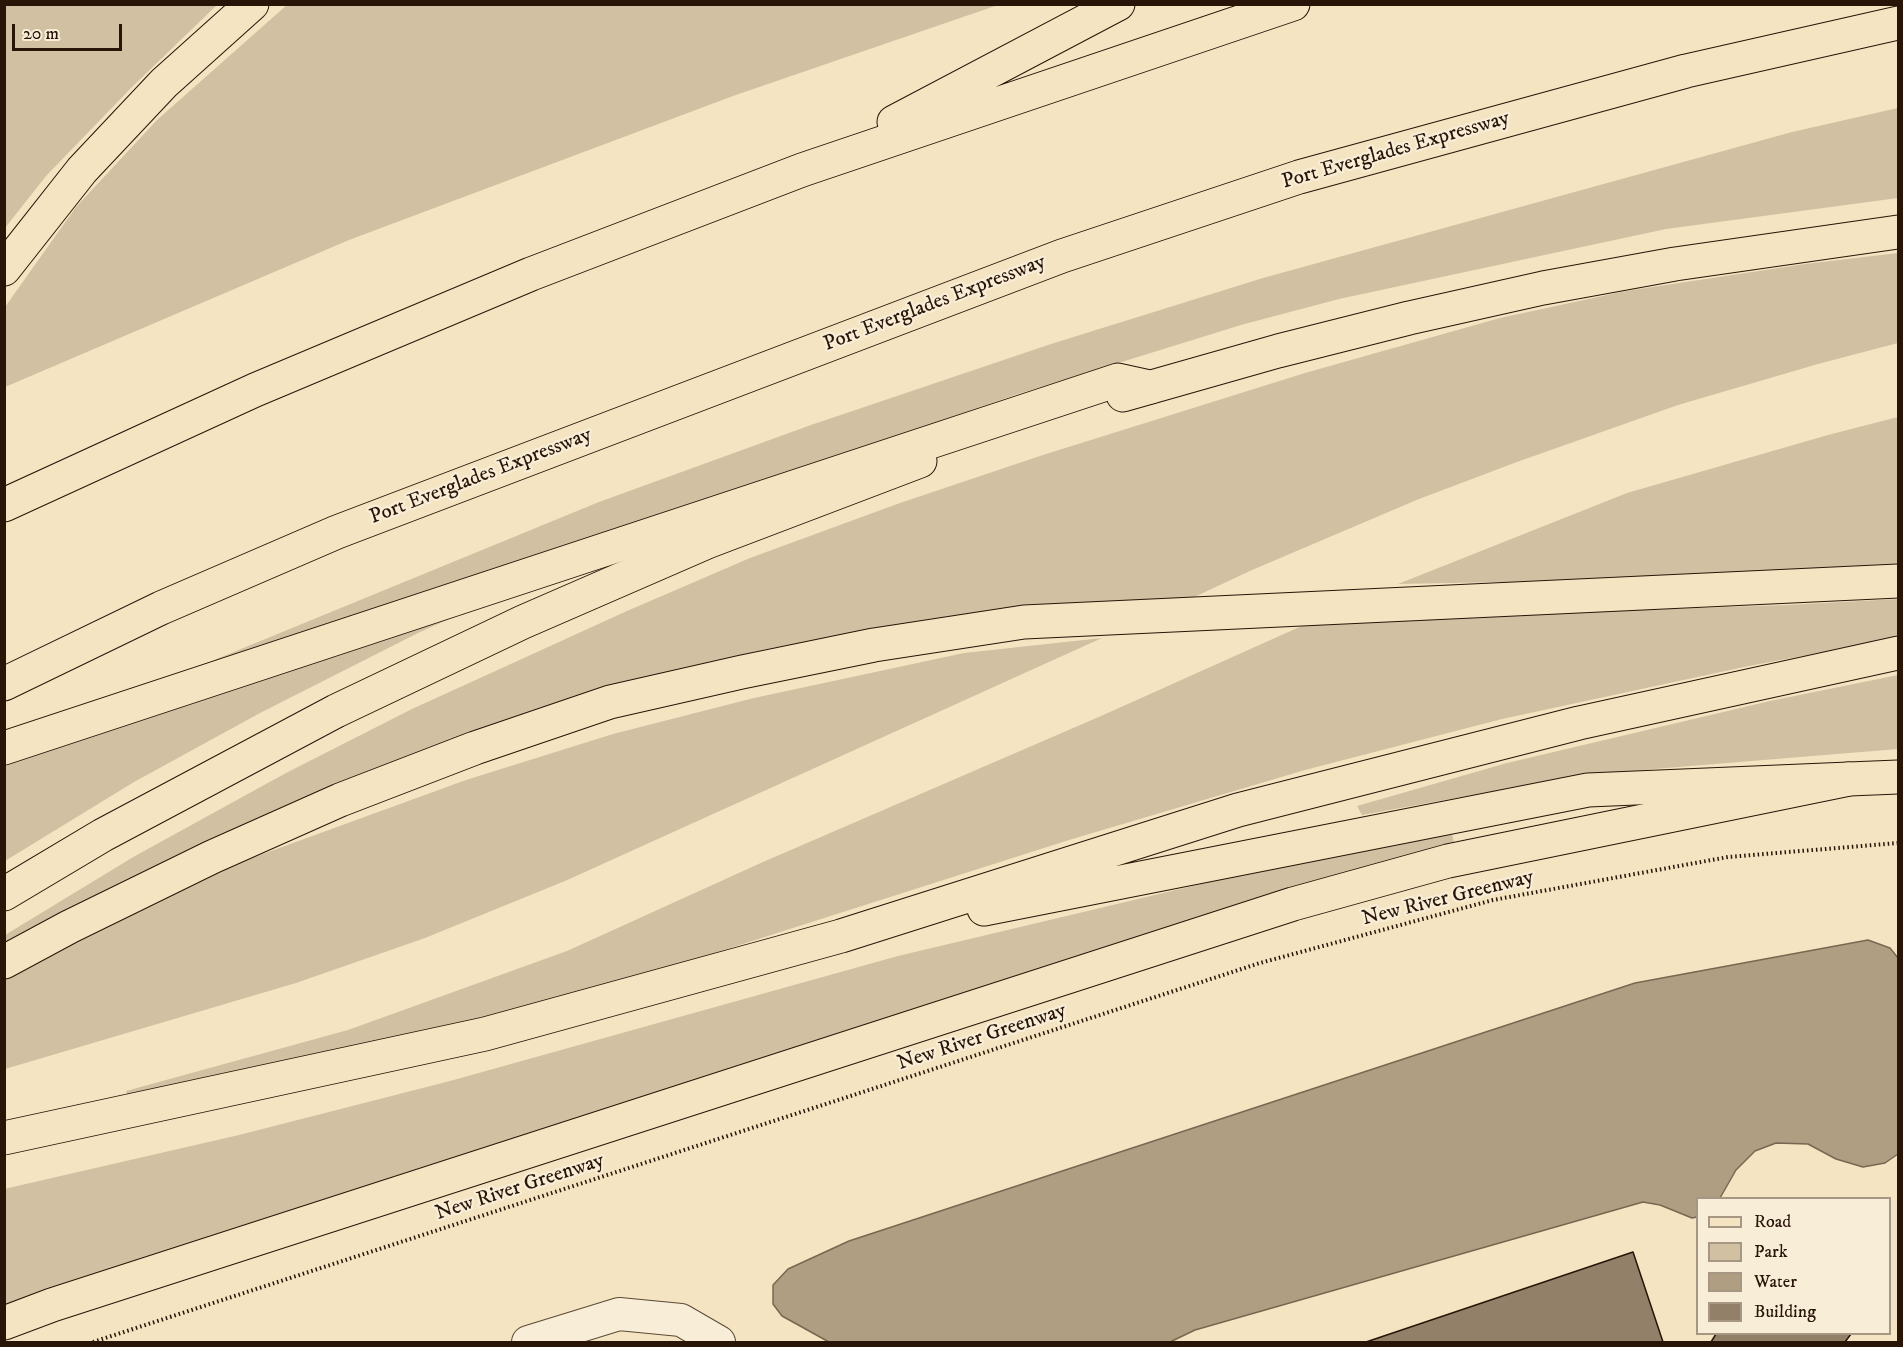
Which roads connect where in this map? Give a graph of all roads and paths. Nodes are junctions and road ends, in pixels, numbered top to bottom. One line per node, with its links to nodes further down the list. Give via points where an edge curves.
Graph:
1 (252, 4): 7 (main road, via 164,82 82,170)
2 (1118, 4): 5 (main road)
3 (1293, 4): 5 (main road)
4 (1899, 23): 12 (main road, Port Everglades Expressway, via 1686,71 1299,177 1062,256 337,532 161,608)
5 (802, 170): 9 (main road, via 531,274 244,394)
6 (1899, 232): 8 (main road, via 1675,264 1543,288 1409,318)
7 (4, 269)
8 (1150, 387): 13 (main road, via 1118,380); 17 (main road, via 959,447 831,494 707,542 523,622 326,716 103,835)
9 (4, 505)
10 (1899, 581): 19 (main road, via 1024,622 808,658 610,702 475,748 340,800 212,857)
11 (1899, 653): 18 (main road, via 1579,723 1238,810)
12 (4, 684)
13 (4, 748)
14 (1899, 777): 15 (main road)
15 (1849, 779): 18 (main road, via 1588,790); 21 (main road, via 1448,861 1293,904)
16 (1899, 843): 22 (path, New River Greenway, via 1728,857 1493,900 1260,963)
17 (4, 894)
18 (841, 936): 20 (main road, via 485,1034)
19 (4, 962)
20 (4, 1138)
21 (4, 1323)
22 (93, 1342)
23 (528, 1342): 24 (street, via 619,1314 681,1320)
24 (719, 1342)

